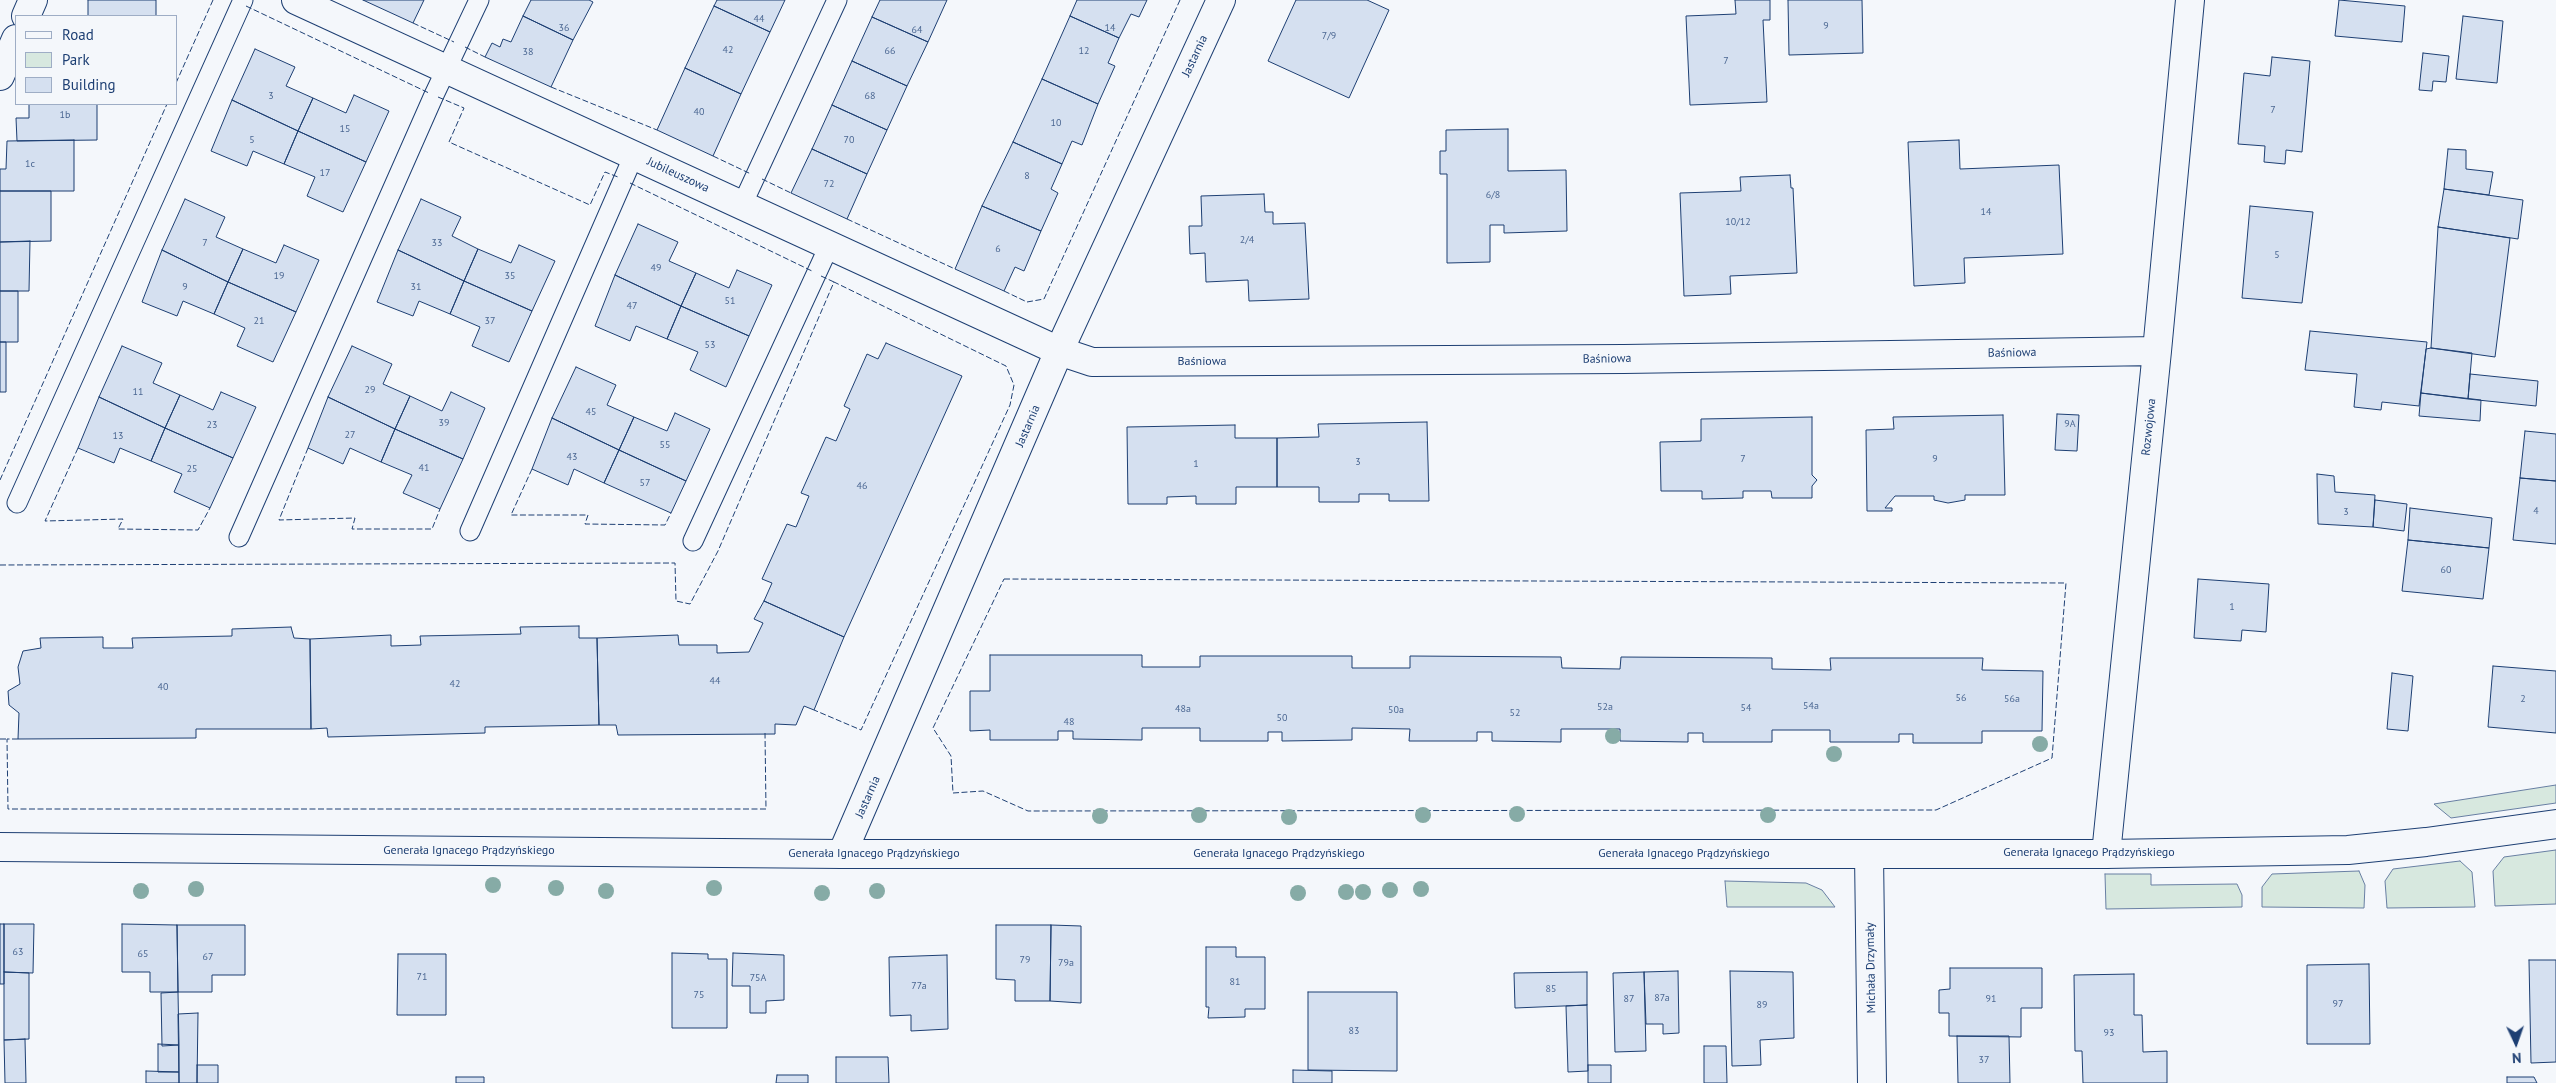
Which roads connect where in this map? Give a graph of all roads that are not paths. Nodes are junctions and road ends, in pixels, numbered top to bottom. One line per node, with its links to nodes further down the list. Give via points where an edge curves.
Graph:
1 (33, 0): 8 (street)
2 (243, 0): 17 (lane)
3 (296, 0): 10 (street, Jubileuszowa)
4 (479, 0): 10 (lane)
5 (837, 0): 13 (lane)
6 (1221, 0): 15 (street, Jastarnia)
7 (2190, 0): 16 (street, Rozwojowa)
8 (26, 15)
9 (15, 41): 11 (street)
10 (446, 69): 12 (street, Jubileuszowa); 19 (lane)
11 (0, 76)
12 (634, 155): 13 (street, Jubileuszowa); 18 (lane)
13 (742, 205): 14 (street, Jubileuszowa)
14 (830, 244): 15 (street, Jubileuszowa); 20 (lane)
15 (1059, 351): 16 (street, Baśniowa, via 1079,359 1108,363 1624,360); 23 (street, Jastarnia)
16 (2157, 351): 25 (street, Rozwojowa)
17 (17, 503)
18 (470, 531)
19 (239, 537)
20 (693, 541)
21 (2556, 824): 25 (street, Generała Ignacego Prądzyńskiego, via 2348,850)
22 (0, 848): 23 (street, Generała Ignacego Prądzyńskiego)
23 (842, 854): 24 (street, Generała Ignacego Prądzyńskiego)
24 (1869, 854): 25 (street, Generała Ignacego Prądzyńskiego); 26 (street, Michała Drzymały)
25 (2106, 854)
26 (1872, 1083)

